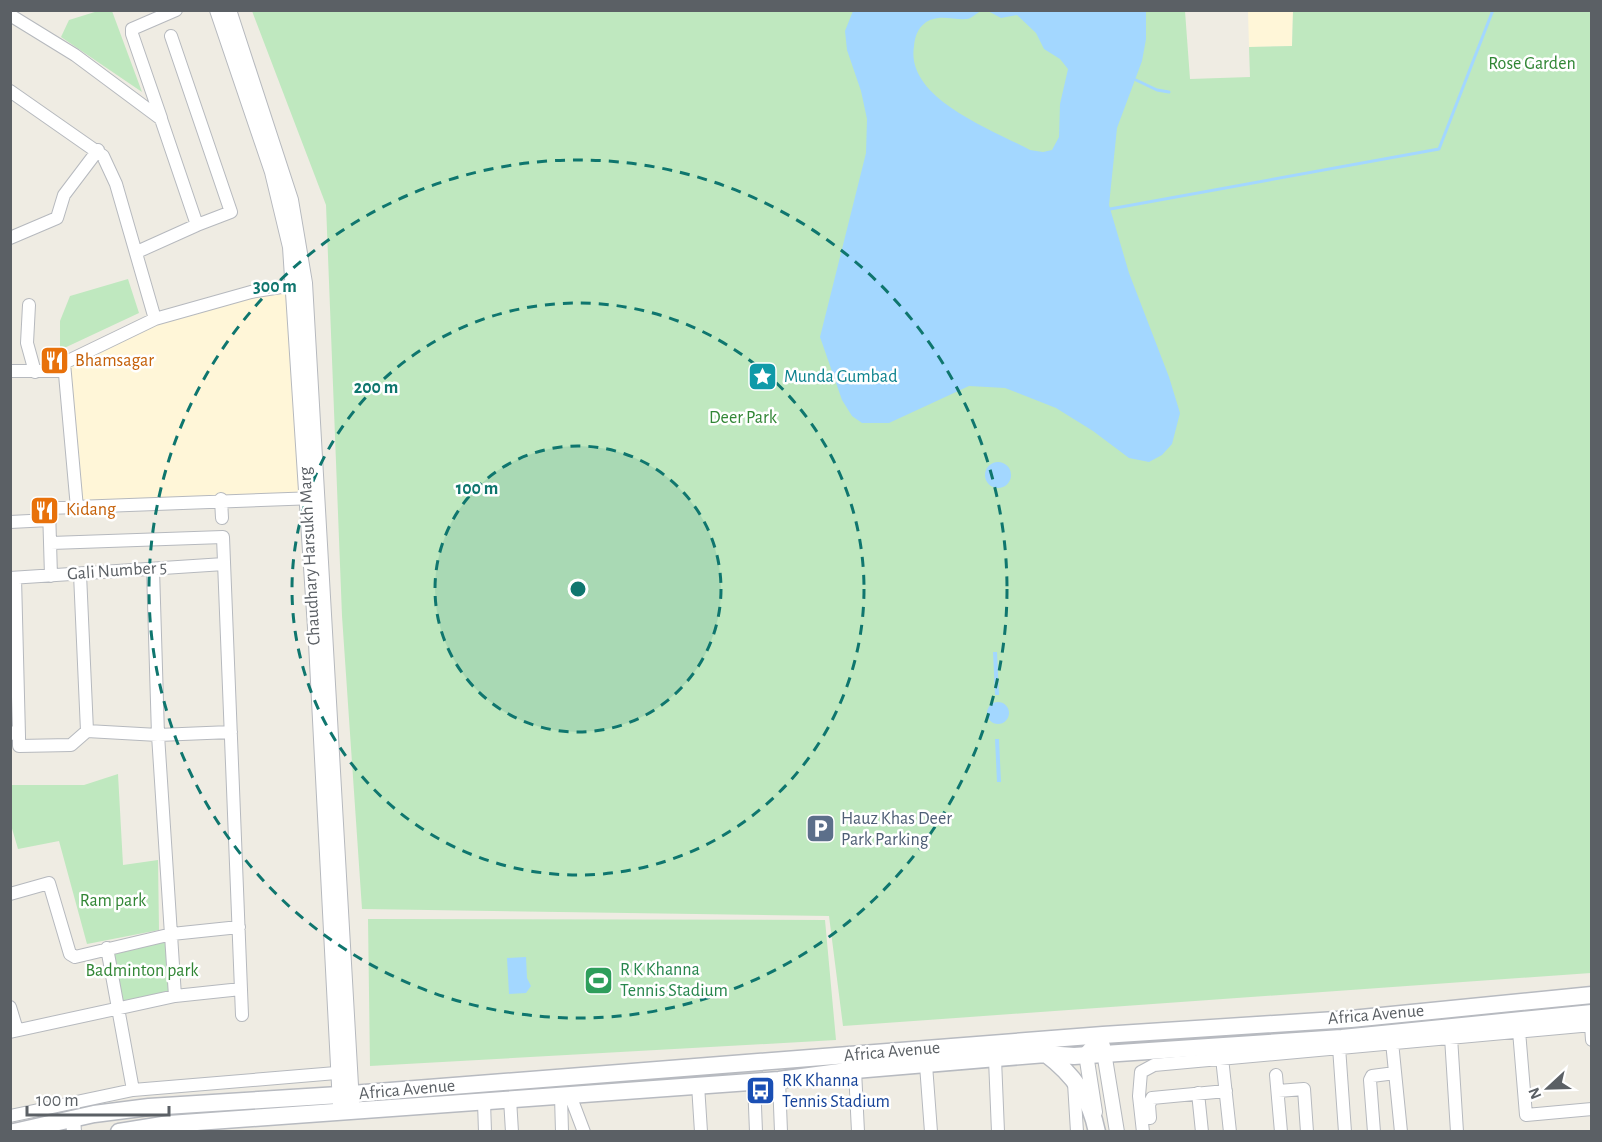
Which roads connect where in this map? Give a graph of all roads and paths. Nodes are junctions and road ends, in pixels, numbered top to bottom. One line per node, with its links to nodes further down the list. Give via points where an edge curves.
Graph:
1 (176, 10): 7 (street, via 132,29)
2 (217, 10): 12 (street, Chaudhary Harsukh Marg, via 281,203)
3 (229, 10): 12 (street, Chaudhary Harsukh Marg, via 291,200)
4 (10, 15): 7 (street, via 75,55)
5 (171, 36): 9 (street, via 231,212)
6 (10, 91): 8 (street)
7 (161, 119): 9 (street)
8 (98, 150): 10 (street, via 64,195 57,218); 11 (street, via 116,184)
9 (197, 225): 11 (street)
10 (10, 238)
11 (137, 252): 14 (street)
12 (299, 284): 14 (street, via 251,291); 18 (street, Chaudhary Harsukh Marg)
13 (29, 305): 17 (street, via 27,343)
14 (154, 319): 16 (street, via 67,361)
15 (10, 371): 17 (street)
16 (64, 371): 17 (street); 20 (street)
17 (35, 372)
18 (312, 498): 19 (street); 58 (street, Chaudhary Harsukh Marg, via 328,876)
19 (221, 499): 20 (street); 21 (street)
20 (77, 507): 22 (street, via 49,508)
21 (222, 518)
22 (50, 520): 23 (street); 24 (street)
23 (10, 522)
24 (51, 543): 25 (street, via 223,537); 28 (street)
25 (224, 564): 26 (street, Gali Number 5); 31 (street)
26 (153, 569): 27 (street, Gali Number 5); 33 (street)
27 (80, 574): 28 (street, Gali Number 5); 30 (street)
28 (51, 576): 29 (street, Gali Number 5)
29 (13, 578): 32 (street)
30 (87, 731): 32 (street, via 71,745 19,746); 33 (street)
31 (231, 732): 33 (street); 35 (street)
32 (15, 734)
33 (158, 735): 36 (street)
34 (10, 894): 37 (street, via 49,883 70,954 75,957)
35 (239, 927): 36 (street); 38 (street)
36 (172, 934): 37 (street); 40 (street)
37 (106, 948): 42 (street)
38 (241, 989): 40 (street); 43 (street)
39 (1592, 995): 47 (main road, Africa Avenue, via 1351,1019)
40 (176, 996): 42 (street)
41 (10, 1007): 45 (street)
42 (117, 1007): 45 (street); 65 (street)
43 (243, 1015)
44 (1591, 1021): 46 (street); 49 (street); 52 (main road, Africa Avenue)
45 (14, 1031)
46 (1519, 1031): 48 (street); 74 (street, via 1526,1115)
47 (1102, 1035): 52 (street); 69 (main road, Africa Avenue)
48 (1451, 1037): 50 (street); 104 (street)
49 (1592, 1040)
50 (1392, 1042): 51 (street); 59 (street)
51 (1339, 1047): 54 (street); 101 (street)
52 (1095, 1053): 53 (main road, Africa Avenue); 93 (street); 94 (street, via 1115,1106)
53 (1046, 1054): 55 (main road, Africa Avenue); 61 (main road)
54 (1222, 1058): 67 (street); 95 (street, via 1143,1069 1139,1096)
55 (995, 1059): 56 (main road, Africa Avenue); 91 (street)
56 (926, 1065): 57 (main road, Africa Avenue); 90 (street)
57 (855, 1070): 62 (main road, Africa Avenue); 89 (street)
58 (345, 1072): 65 (street); 69 (street, Chaudhary Harsukh Marg)
59 (1395, 1073): 102 (street, via 1370,1080); 103 (street)
60 (1276, 1075): 66 (street)
61 (1074, 1079): 92 (street); 93 (main road, via 1086,1096)
62 (779, 1080): 63 (main road, Africa Avenue); 88 (street)
63 (754, 1081): 64 (main road, Africa Avenue); 87 (street)
64 (698, 1085): 70 (main road, Africa Avenue); 86 (street)
65 (132, 1090): 77 (street)
66 (1278, 1090): 99 (street); 100 (street, via 1304,1089)
67 (1226, 1091): 68 (street); 98 (street)
68 (1198, 1093): 96 (street, via 1152,1098); 97 (street)
69 (346, 1095): 75 (street, Chaudhary Harsukh Marg); 78 (main road, Africa Avenue, via 149,1107)
70 (566, 1096): 71 (main road, Africa Avenue); 84 (street); 85 (street)
71 (510, 1099): 72 (main road, Africa Avenue); 83 (street)
72 (484, 1102): 73 (main road, Africa Avenue); 82 (street)
73 (422, 1106): 75 (main road, Africa Avenue); 76 (main road, via 408,1113 343,1120 309,1122)
74 (1592, 1109)
75 (346, 1112): 76 (main road, Africa Avenue)
76 (291, 1115): 79 (main road, Africa Avenue)
77 (10, 1116)
78 (68, 1125): 80 (main road, Africa Avenue)
79 (169, 1128): 81 (main road, Africa Avenue)
80 (14, 1131)
81 (119, 1131)
82 (485, 1131)
83 (512, 1131)
84 (562, 1131)
85 (584, 1131)
86 (700, 1131)
87 (756, 1131)
88 (781, 1131)
89 (858, 1131)
90 (931, 1131)
91 (998, 1131)
92 (1077, 1131)
93 (1097, 1131)
94 (1117, 1131)
95 (1143, 1131)
96 (1151, 1131)
97 (1202, 1131)
98 (1230, 1131)
99 (1281, 1131)
100 (1307, 1131)
101 (1345, 1131)
102 (1374, 1131)
103 (1401, 1131)
104 (1457, 1131)

